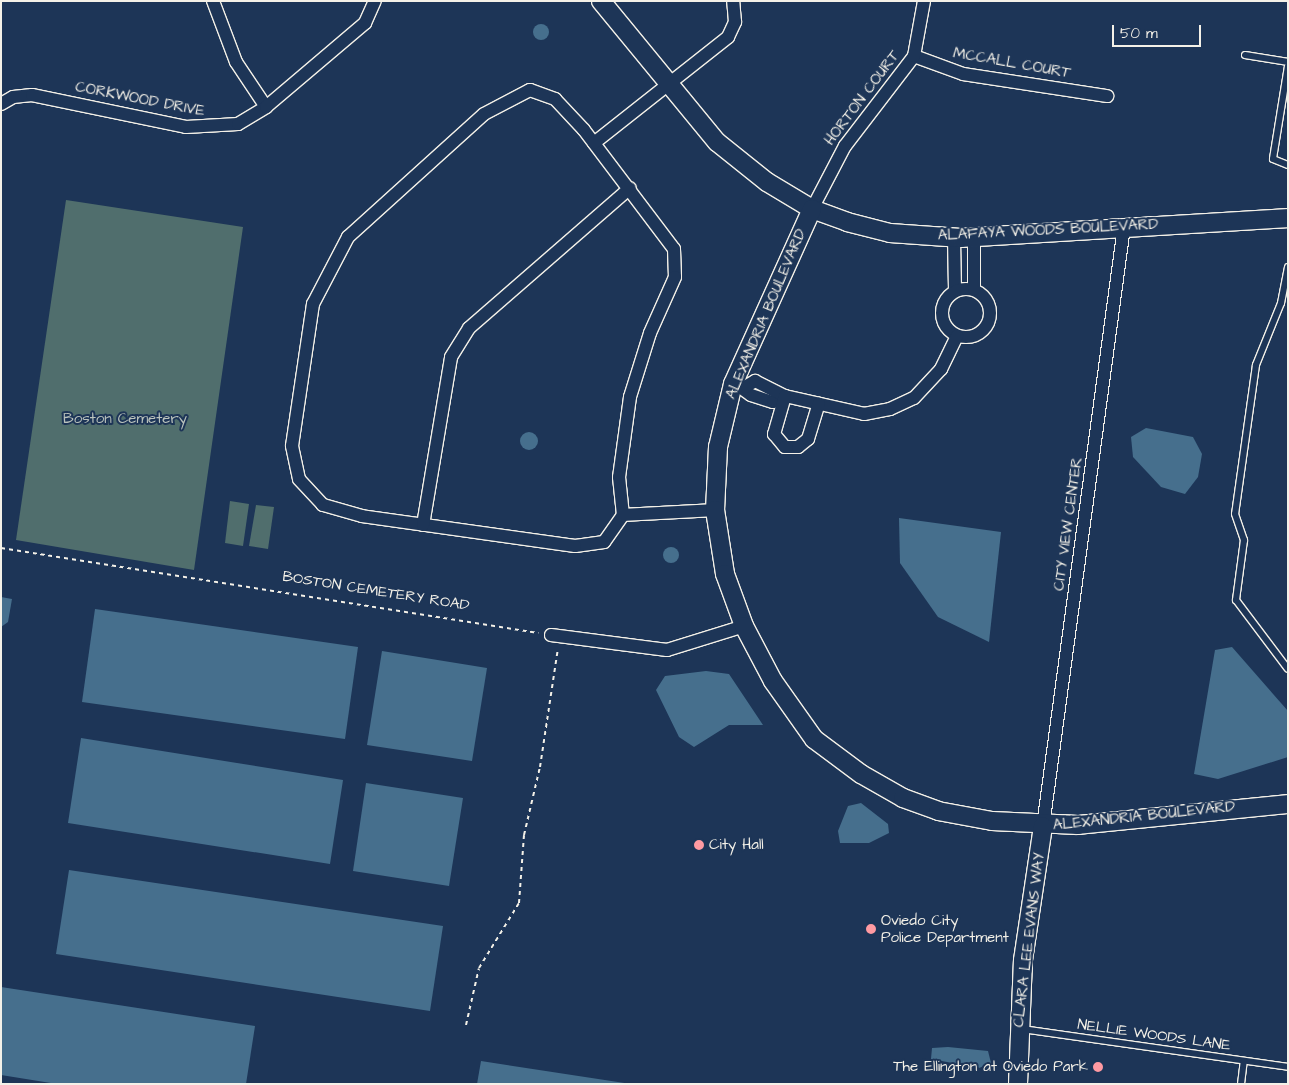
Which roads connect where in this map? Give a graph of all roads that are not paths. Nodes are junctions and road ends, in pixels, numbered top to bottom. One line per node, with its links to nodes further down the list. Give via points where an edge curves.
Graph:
1 (212, 1): 13 (street, via 236,62)
2 (375, 1): 13 (street, CORKWOOD DRIVE, via 365,23)
3 (601, 1): 10 (street, ALAFAYA WOODS BOULEVARD)
4 (734, 1): 10 (street, via 735,22 728,37)
5 (924, 1): 7 (street, HORTON COURT)
6 (1244, 55): 8 (lane)
7 (914, 56): 11 (street, MCCALL COURT, via 963,74); 17 (street, HORTON COURT, via 845,146)
8 (1288, 62)
9 (1288, 66): 15 (lane, via 1273,159)
10 (669, 86): 14 (street); 17 (street, ALAFAYA WOODS BOULEVARD, via 717,142)
11 (1106, 96)
12 (1, 104): 13 (street, CORKWOOD DRIVE, via 13,97 32,95 210,128 238,124)
13 (266, 107)
14 (594, 143): 16 (street); 31 (street, via 555,99 530,90 484,114 348,237 312,304 292,446 298,479 323,505)
15 (1288, 166)
16 (630, 188): 30 (street, via 674,250 675,277 650,333 630,397 619,477); 31 (street, via 469,328 451,357)
17 (812, 209): 21 (street, ALAFAYA WOODS BOULEVARD, via 890,233); 26 (street, ALEXANDRIA BOULEVARD)
18 (1288, 218): 19 (street, ALAFAYA WOODS BOULEVARD)
19 (1124, 227): 20 (street, ALAFAYA WOODS BOULEVARD); 36 (street, CITY VIEW CENTER)
20 (974, 237): 21 (street, ALAFAYA WOODS BOULEVARD); 23 (street)
21 (954, 238): 24 (street)
22 (1288, 267): 34 (lane, via 1281,303 1256,365 1235,514 1244,540 1236,600)
23 (974, 289): 24 (street); 25 (street, via 988,302 989,321 976,335)
24 (955, 291): 25 (street, via 942,304 941,314 949,331)
25 (958, 336): 28 (street, via 941,369 914,398 864,414)
26 (739, 385): 27 (street, via 751,396 774,402); 29 (street, ALEXANDRIA BOULEVARD, via 718,447)
27 (785, 396): 28 (street); 28 (street, via 774,434 785,447 798,447 808,439)
28 (819, 404)
29 (715, 510): 30 (street); 32 (street, ALEXANDRIA BOULEVARD, via 726,574)
30 (623, 515): 31 (street, via 604,542 575,546)
31 (423, 524)
32 (744, 626): 33 (street, via 667,650); 36 (street, ALEXANDRIA BOULEVARD, via 773,681 809,732 860,774 938,812)
33 (556, 635)
34 (1288, 669)
35 (1288, 804): 36 (street, ALEXANDRIA BOULEVARD)
36 (1043, 826): 37 (street, CLARA LEE EVANS WAY)
37 (1018, 1028): 38 (lane, NELLIE WOODS LANE); 40 (street, CLARA LEE EVANS WAY)
38 (1244, 1061): 39 (lane, NELLIE WOODS LANE); 41 (lane)
39 (1288, 1067)
40 (1018, 1084)
41 (1241, 1084)

